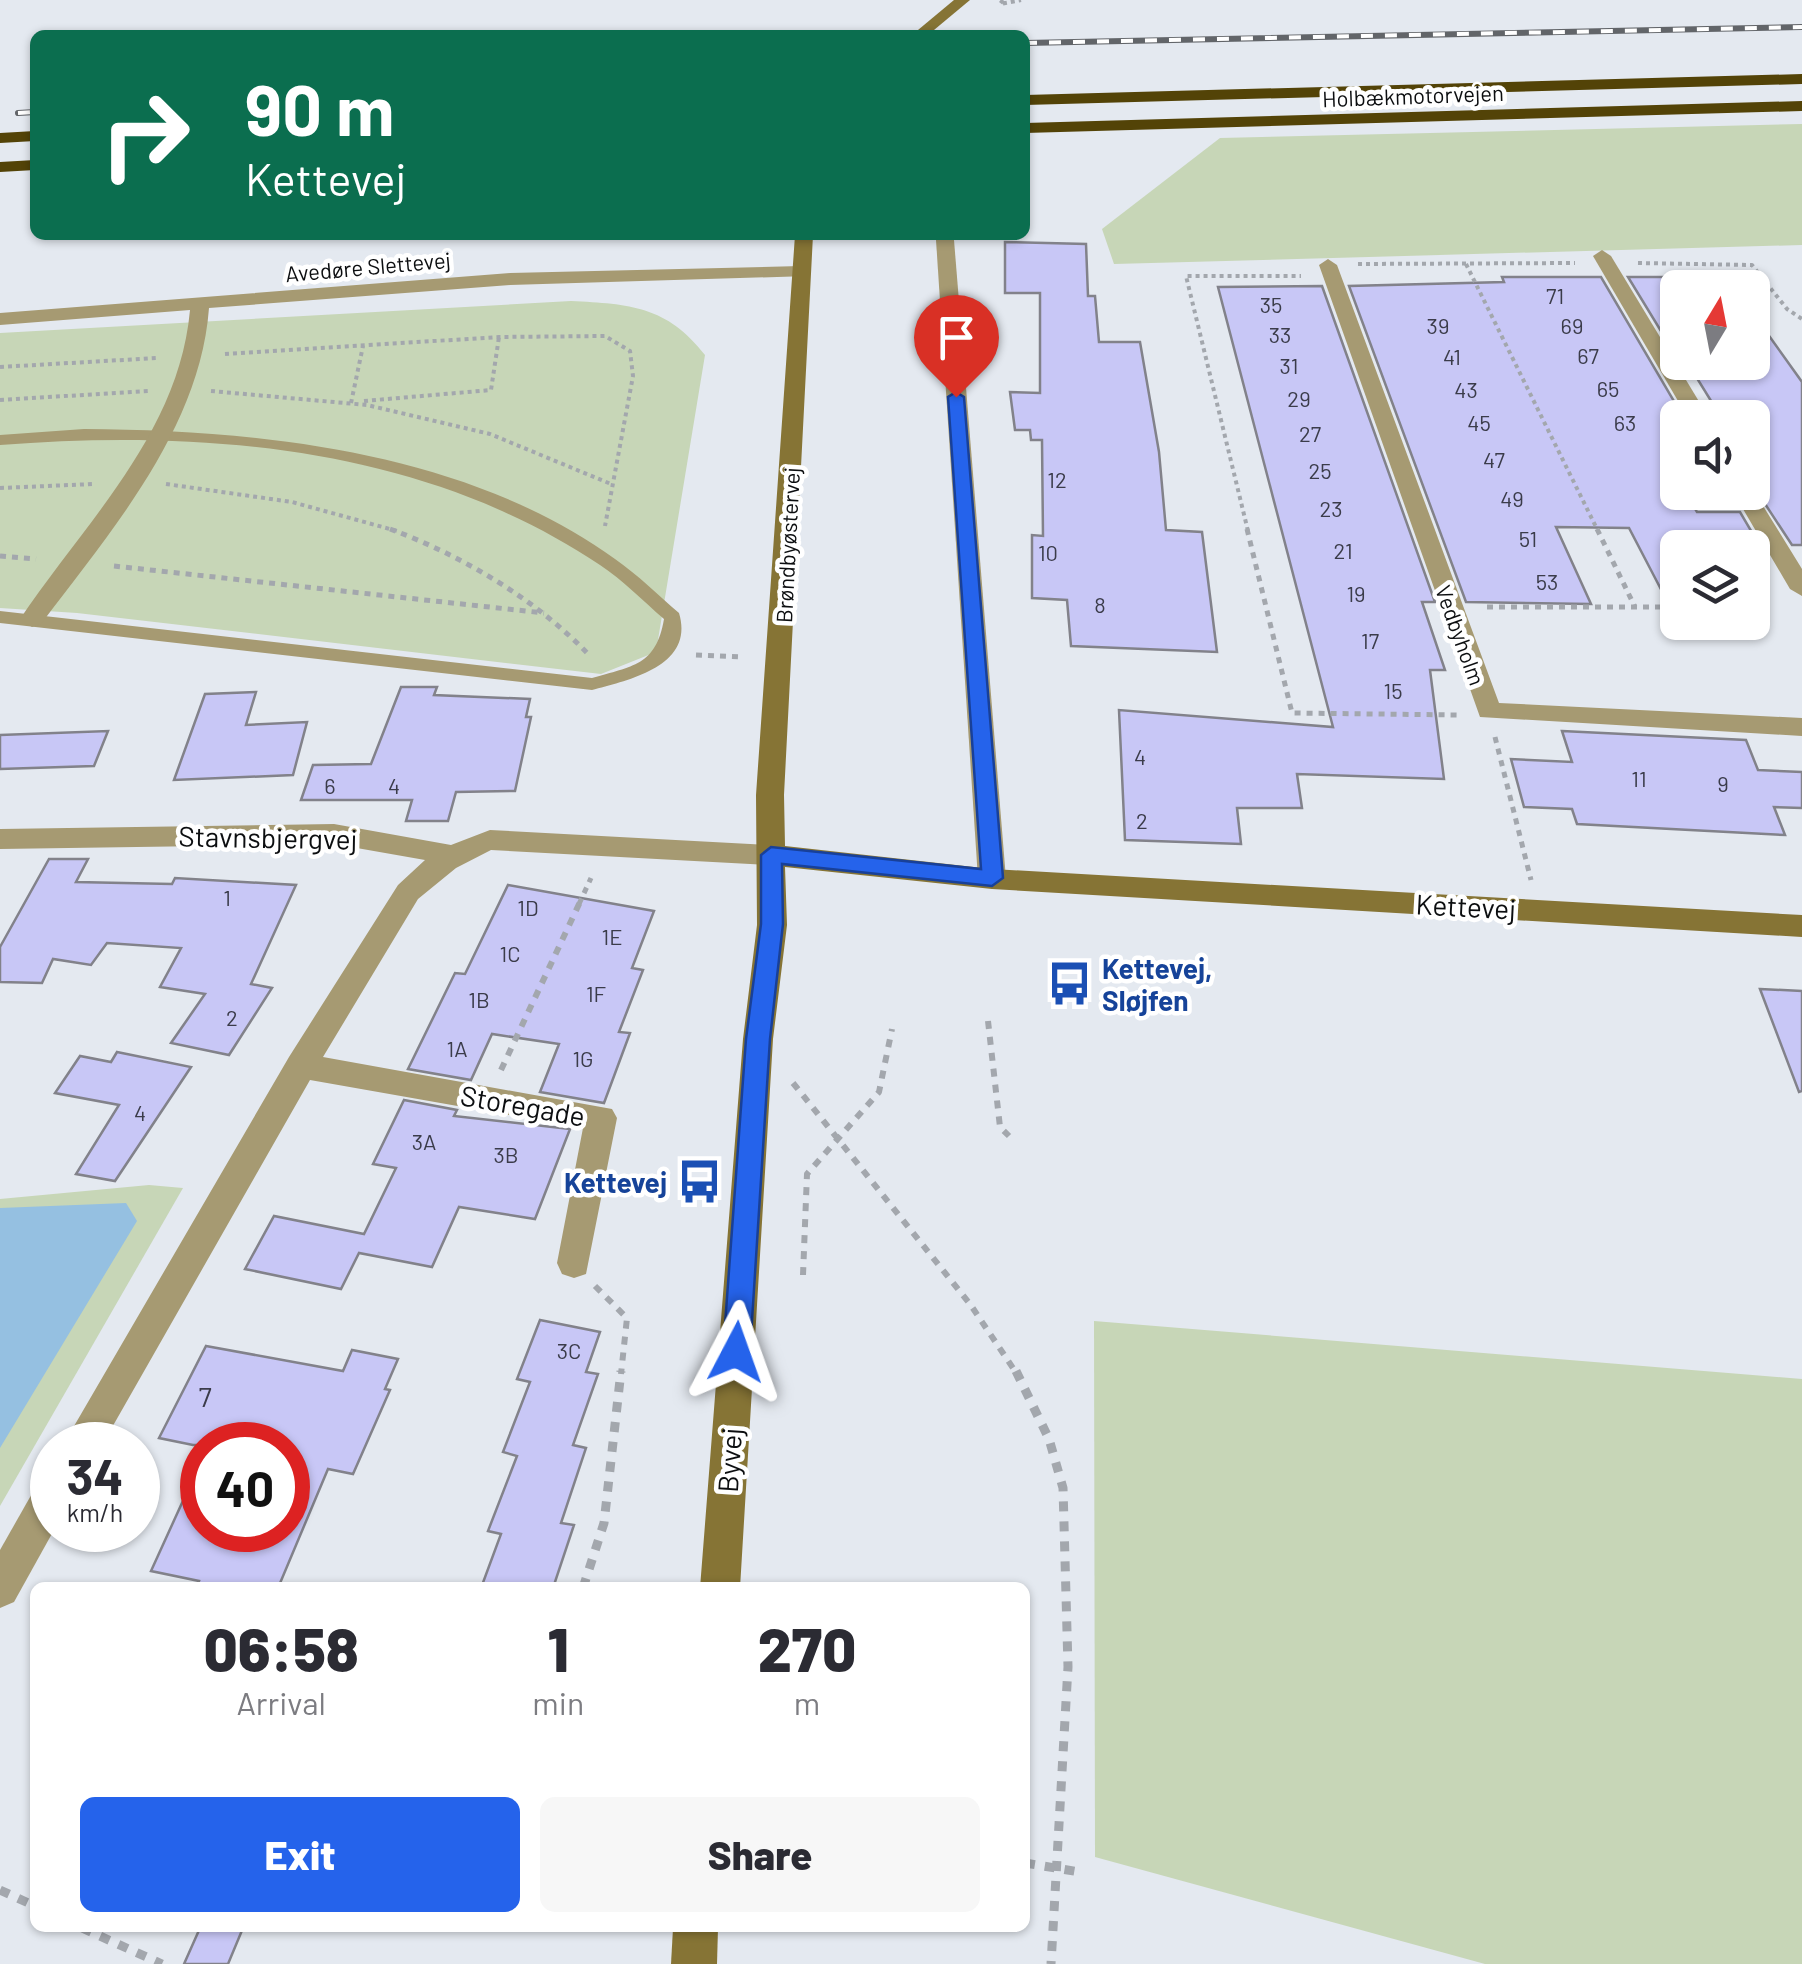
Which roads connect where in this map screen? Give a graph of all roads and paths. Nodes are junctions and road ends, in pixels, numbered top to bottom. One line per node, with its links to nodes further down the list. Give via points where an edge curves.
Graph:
1 (963, 0): 4 (street)
2 (1002, 0): 3 (path)
3 (1022, 0)
4 (925, 30)
5 (1802, 79): 6 (highway, Holbækmotorvejen)
6 (1030, 100)
7 (1802, 106): 8 (highway, Holbækmotorvejen)
8 (1030, 128)
9 (30, 136): 10 (highway)
10 (0, 138)
11 (30, 165): 12 (highway)
12 (0, 167)
13 (803, 240): 18 (street, Brøndbyøstervej)
14 (945, 240): 54 (street)
15 (1602, 256): 27 (street)
16 (1466, 264): 40 (path)
17 (1330, 270): 39 (street, Vedbyholm); 48 (path, via 1186,276 1292,713)
18 (800, 272): 19 (street, Avedøre Slettevej, via 510,279); 46 (street, Brøndbyøstervej)
19 (200, 306): 20 (street, Avedøre Slettevej); 23 (street)
20 (0, 319)
21 (499, 337): 22 (path); 28 (path, via 491,390); 32 (path, via 606,336 630,351 633,376)
22 (363, 346): 23 (path); 28 (path)
23 (194, 356): 24 (path); 25 (street)
24 (0, 367)
25 (180, 390): 26 (path); 28 (path); 29 (street)
26 (0, 400)
27 (1688, 400)
28 (351, 403): 32 (path, via 490,434)
29 (159, 433): 30 (lane); 31 (street); 36 (lane, via 336,453 428,478 552,528)
30 (0, 440)
31 (129, 484): 33 (path); 37 (street); 42 (path, via 278,497 365,519 449,551)
32 (612, 484): 36 (path)
33 (0, 488)
34 (1755, 510): 38 (street)
35 (0, 556): 37 (path)
36 (600, 557): 45 (lane, via 673,618)
37 (75, 562): 42 (path); 44 (street)
38 (1802, 589)
39 (1451, 608): 40 (path); 48 (street, Vedbyholm)
40 (1635, 608): 41 (path)
41 (1660, 608)
42 (545, 614): 47 (path)
43 (0, 617): 44 (lane)
44 (32, 619): 47 (lane, via 592,684)
45 (664, 654): 46 (path); 47 (lane, via 658,664)
46 (781, 658): 53 (street, Brøndbyøstervej)
47 (612, 678)
48 (1488, 711): 49 (street, Vedbyholm); 55 (path)
49 (1802, 727)
50 (0, 838): 52 (street, Stavnsbjergvej, via 334,834)
51 (606, 845): 52 (street, Stavnsbjergvej, via 490,840); 53 (street, Stavnsbjergvej); 61 (path)
52 (452, 855): 60 (street, via 408,892)
53 (771, 855): 54 (street, Kettevej); 59 (street, Byvej, via 772,924)
54 (992, 878): 55 (street, Kettevej)
55 (1539, 910): 56 (street, Kettevej)
56 (1802, 926)
57 (988, 1021): 62 (path, via 1000,1127)
58 (892, 1028): 63 (path, via 879,1092)
59 (758, 1039): 63 (path); 69 (street, Byvej)
60 (300, 1066): 61 (street, Storegade); 66 (street)
61 (488, 1099): 64 (street, Storegade, via 601,1118)
62 (1010, 1136)
63 (838, 1139): 65 (path, via 807,1174); 72 (path, via 970,1304 1015,1369 1049,1440 1063,1488 1068,1549)
64 (574, 1263): 68 (path, via 626,1318 604,1524)
65 (803, 1274)
66 (95, 1422)
67 (30, 1535): 70 (street)
68 (584, 1582)
69 (720, 1582)
70 (0, 1588)
71 (1030, 1864): 72 (path)
72 (1056, 1868): 73 (path); 80 (path)
73 (1080, 1872)
74 (0, 1890): 75 (path)
75 (30, 1904)
76 (91, 1932): 78 (path)
77 (696, 1932): 79 (street)
78 (162, 1964)
79 (694, 1964)
80 (1051, 1964)

